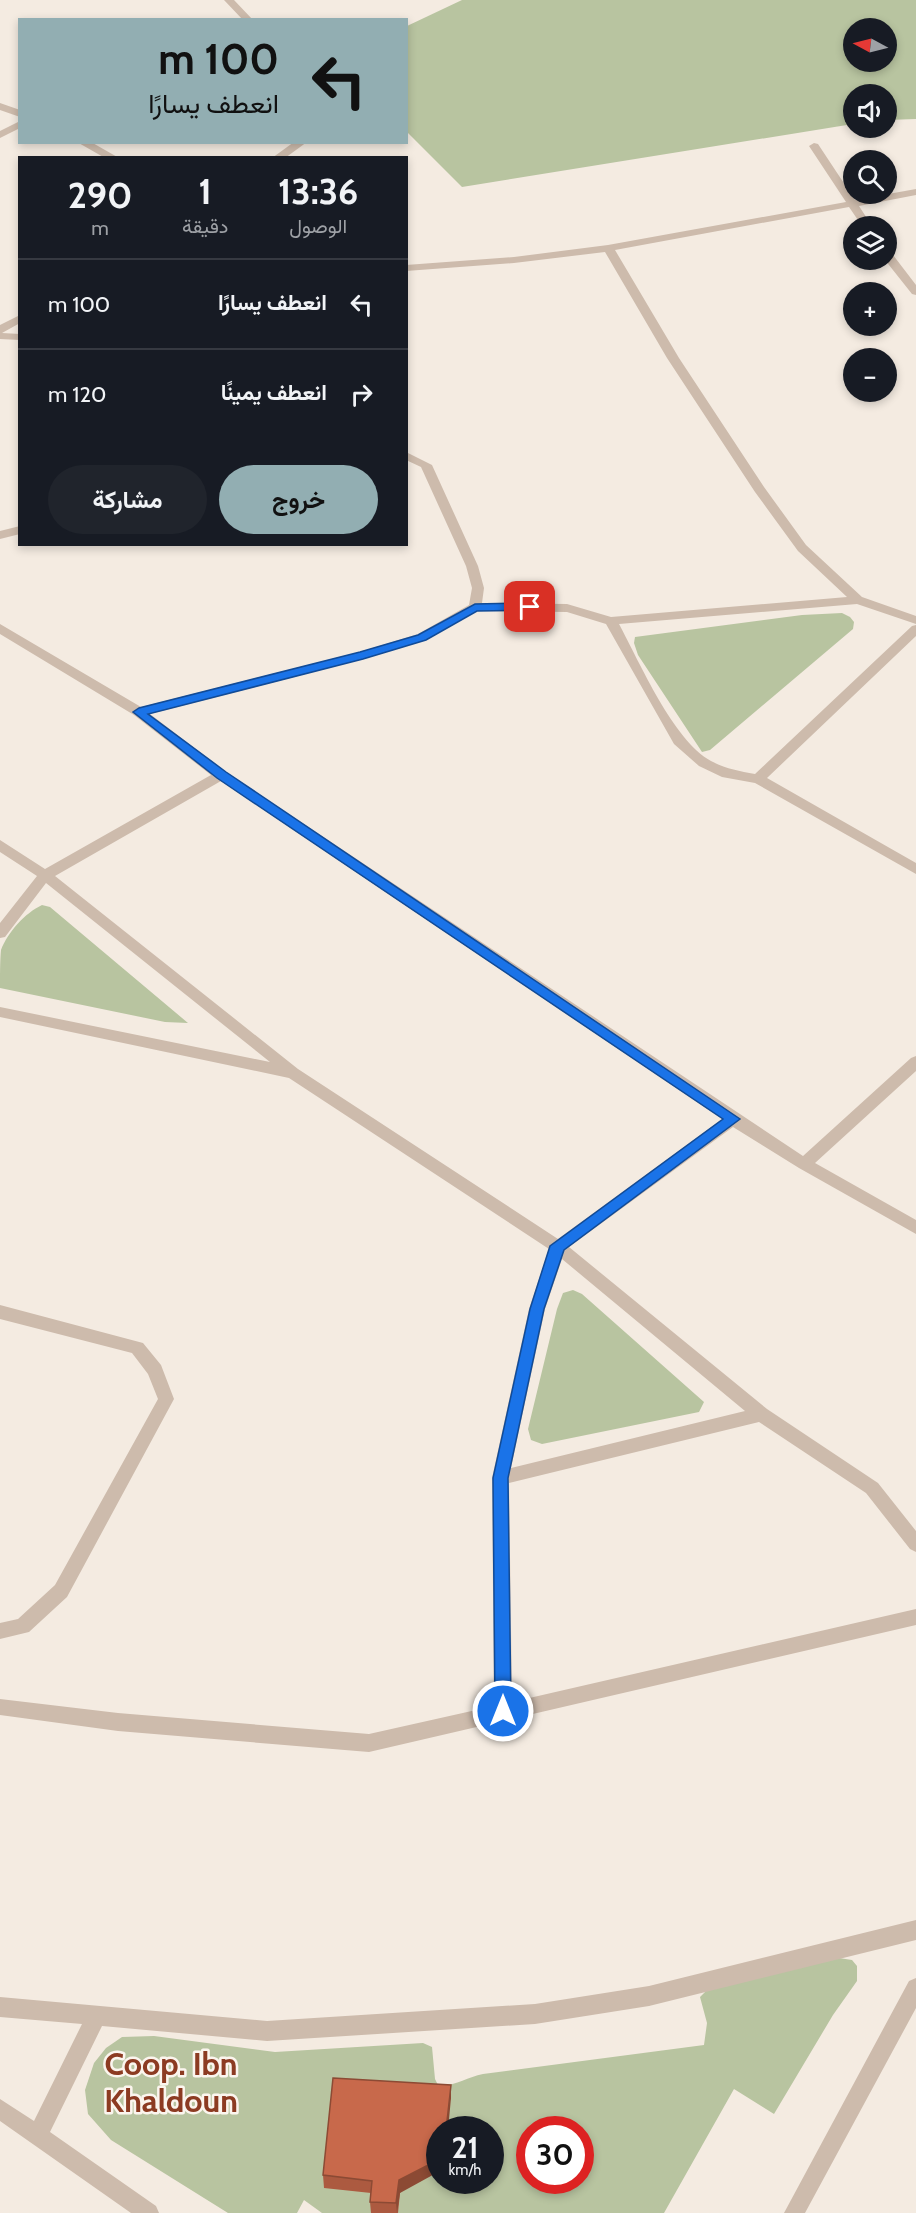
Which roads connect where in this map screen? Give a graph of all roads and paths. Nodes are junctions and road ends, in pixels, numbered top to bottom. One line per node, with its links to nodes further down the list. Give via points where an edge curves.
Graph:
1 (229, 0): 2 (street)
2 (247, 18)
3 (0, 106): 4 (street)
4 (18, 113)
5 (18, 125): 6 (street)
6 (0, 135)
7 (86, 144): 10 (street)
8 (299, 144): 11 (street)
9 (814, 146): 13 (street)
10 (110, 156)
11 (281, 156)
12 (916, 192): 14 (street)
13 (843, 193)
14 (897, 195)
15 (850, 204): 16 (street); 17 (street)
16 (859, 216)
17 (608, 248): 19 (street, via 514,261); 28 (street, via 673,358 759,489 802,548)
18 (897, 267): 20 (street)
19 (408, 268)
20 (916, 292)
21 (18, 319): 22 (street)
22 (0, 330)
23 (0, 336): 24 (street)
24 (18, 337)
25 (408, 456): 29 (street, via 426,465 472,566 478,588)
26 (18, 530): 27 (street)
27 (0, 535)
28 (858, 600): 30 (street); 31 (street)
29 (475, 607): 31 (street, via 567,608); 34 (street, via 422,637)
30 (916, 620)
31 (611, 621): 36 (street, via 680,741 704,763 727,774)
32 (0, 628): 34 (street)
33 (916, 629): 36 (street)
34 (139, 712): 35 (street)
35 (221, 775): 39 (street); 44 (street)
36 (758, 779): 38 (street)
37 (0, 845): 39 (street)
38 (916, 869)
39 (45, 875): 40 (street); 43 (street)
40 (0, 933)
41 (0, 1012): 43 (street)
42 (916, 1062): 45 (street)
43 (293, 1073): 47 (street)
44 (733, 1119): 45 (street); 47 (street)
45 (804, 1164): 46 (street)
46 (916, 1228)
47 (558, 1246): 49 (street); 50 (street, via 537,1309)
48 (0, 1311): 53 (street, via 137,1348 155,1370 166,1399 61,1591 23,1626)
49 (761, 1414): 50 (street); 51 (street, via 872,1488)
50 (500, 1478): 55 (street)
51 (916, 1544)
52 (916, 1617): 55 (street)
53 (0, 1631)
54 (0, 1707): 55 (street, via 118,1722 369,1743)
55 (503, 1711)
56 (916, 1930): 59 (street, via 649,1996 535,2014 267,2031)
57 (916, 1988): 63 (street)
58 (0, 2007): 59 (street)
59 (96, 2018): 61 (street)
60 (0, 2109): 61 (street)
61 (38, 2134): 62 (street)
62 (149, 2213)
63 (794, 2213)

